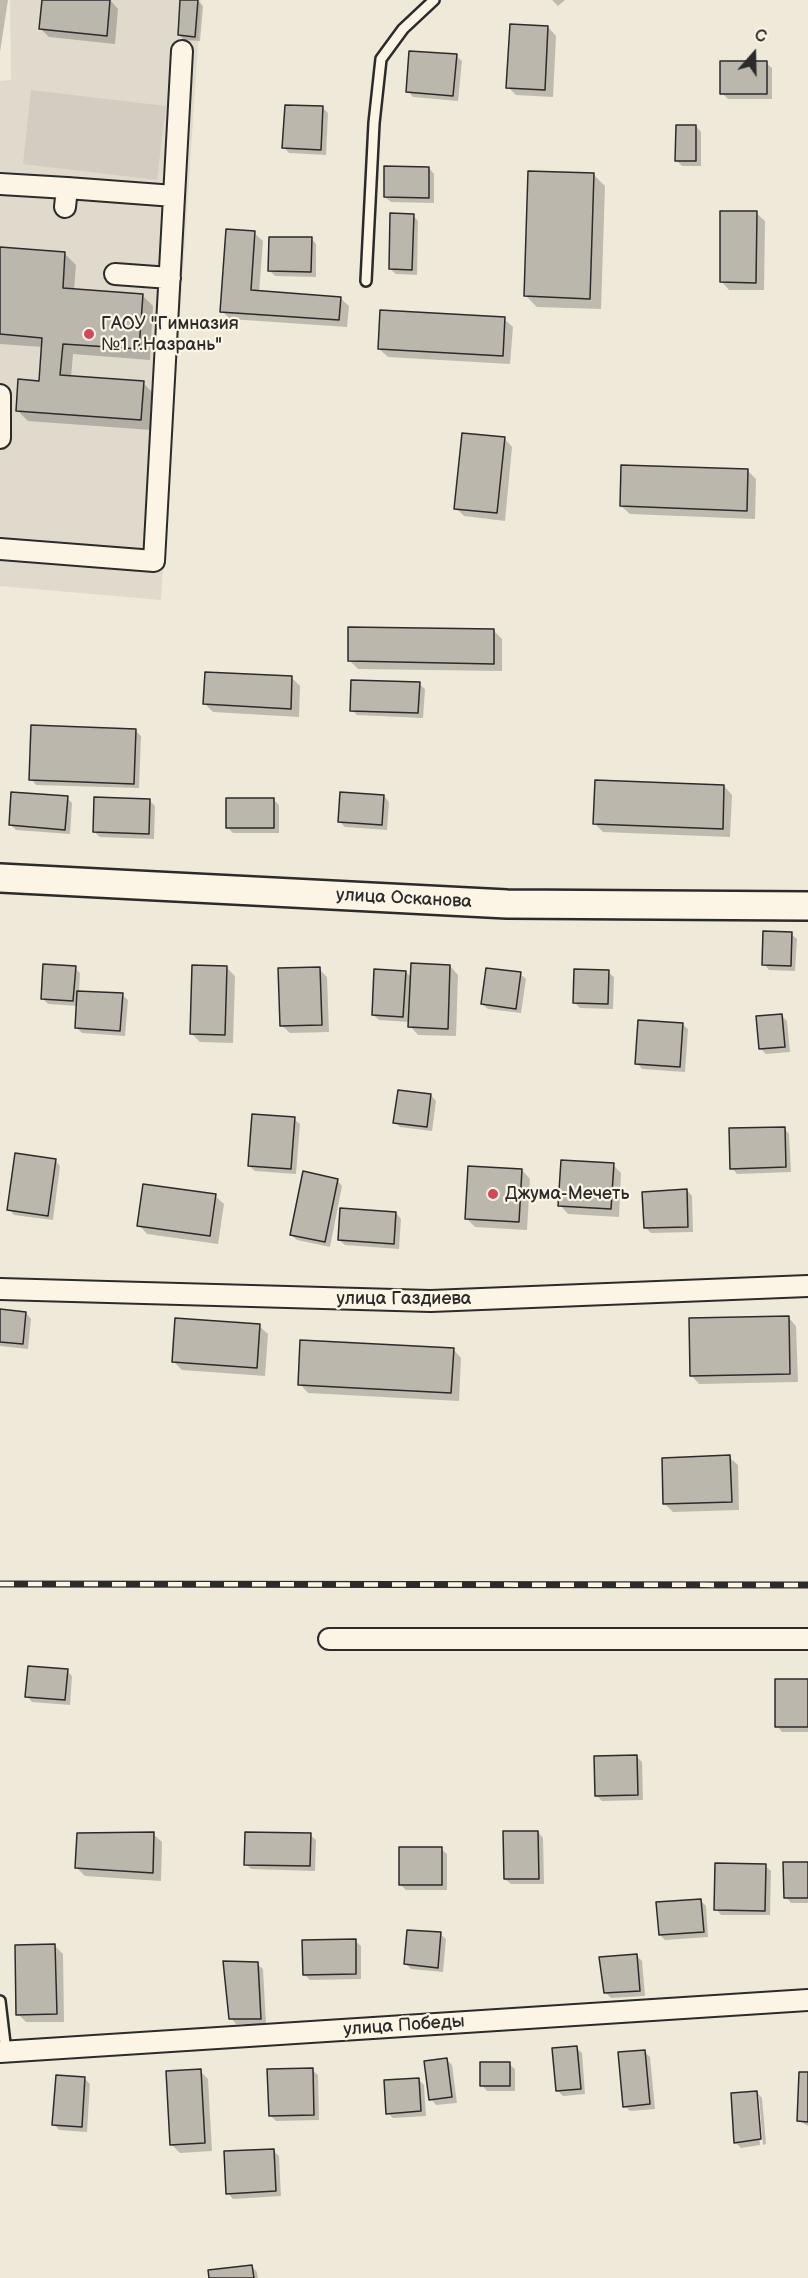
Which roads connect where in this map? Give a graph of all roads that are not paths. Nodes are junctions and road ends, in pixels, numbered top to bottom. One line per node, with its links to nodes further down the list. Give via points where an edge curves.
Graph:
1 (434, 0): 7 (lane, via 403,29 381,59)
2 (182, 51): 4 (street)
3 (0, 184): 4 (street, via 66,198)
4 (174, 196): 6 (street)
5 (115, 274): 6 (street)
6 (170, 278): 10 (street, via 154,561)
7 (366, 281)
8 (0, 395): 9 (street)
9 (0, 438)
10 (0, 549)
11 (0, 878): 12 (main road, улица Осканова, via 507,904)
12 (808, 906)
13 (808, 1286): 14 (street, улица Газдиева, via 431,1301)
14 (0, 1288)
15 (329, 1639): 16 (street)
16 (808, 1640)
17 (808, 2000): 19 (street, улица Победы)
18 (0, 2001): 19 (lane)
19 (3, 2052)

